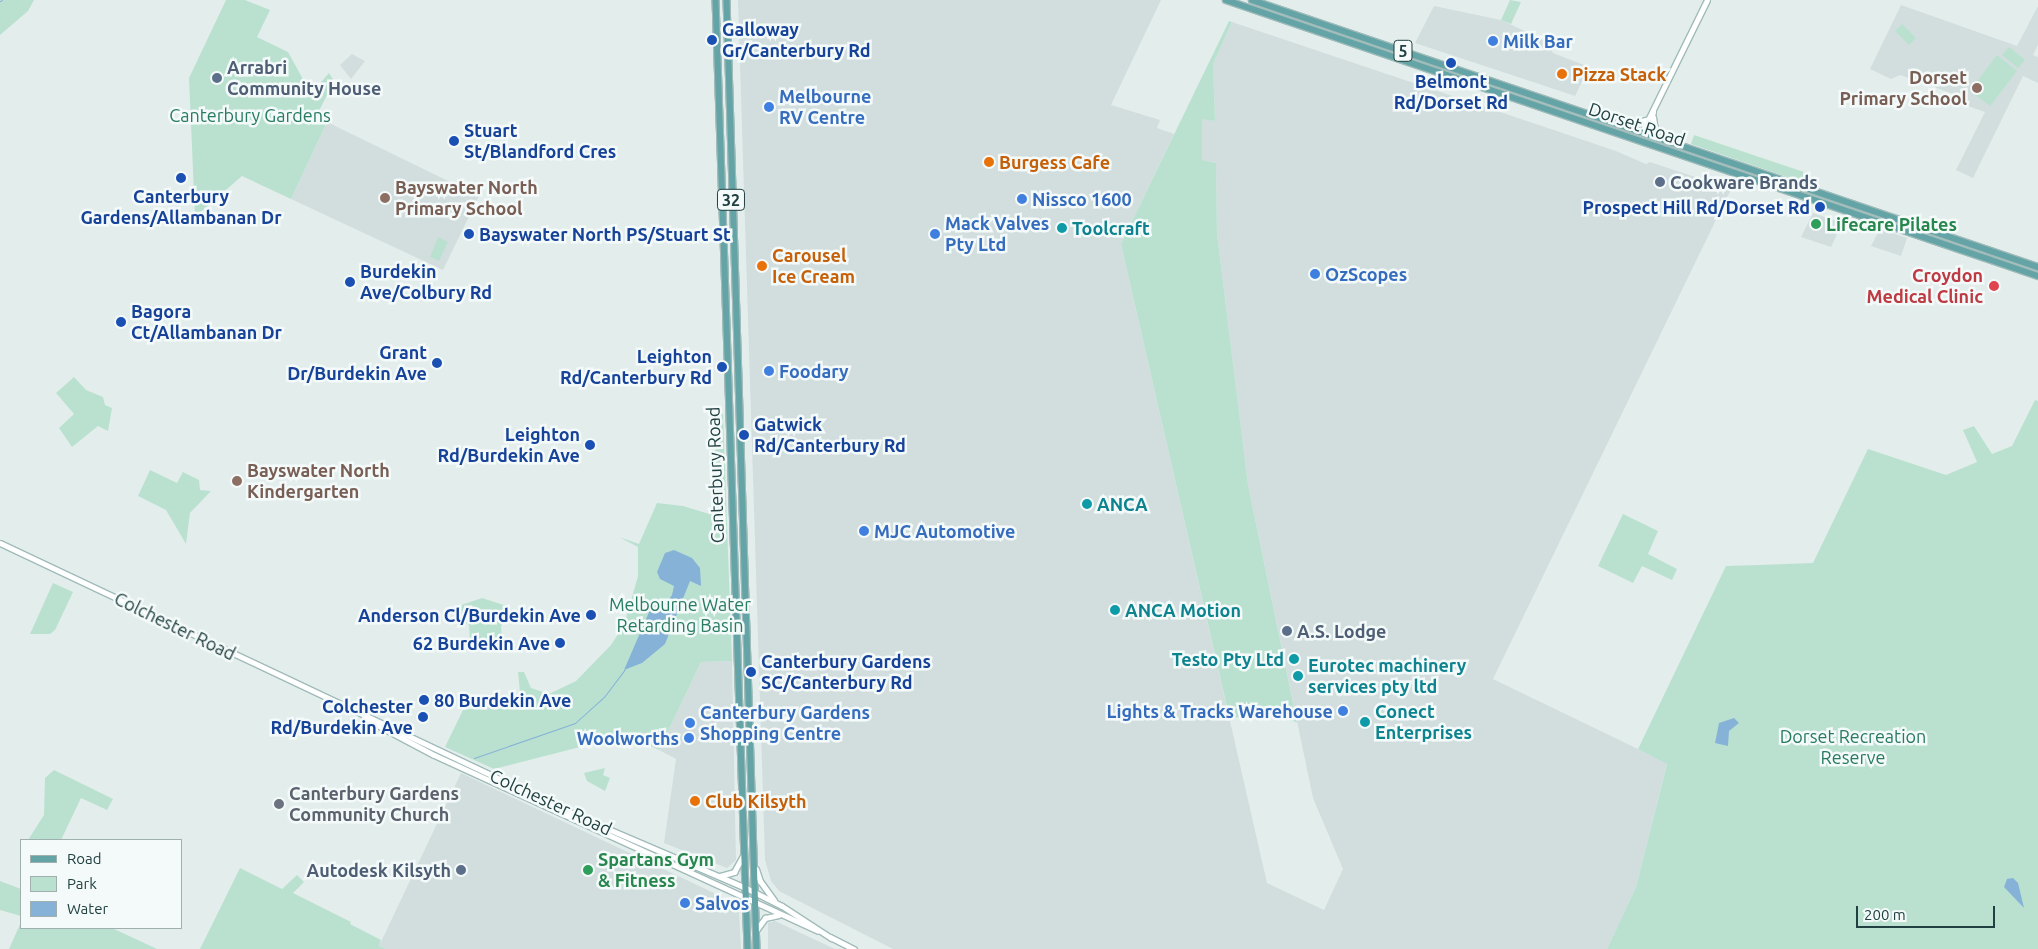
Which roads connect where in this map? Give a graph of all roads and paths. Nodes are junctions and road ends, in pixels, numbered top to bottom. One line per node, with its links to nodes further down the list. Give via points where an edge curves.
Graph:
1 (716, 0): 6 (main road, Canterbury Road / 32)
2 (727, 0): 7 (main road, Canterbury Road / 32)
3 (1226, 0): 9 (main road, Dorset Road / 5)
4 (1252, 0): 8 (main road, Dorset Road / 5)
5 (1707, 0): 10 (main road)
6 (716, 11): 7 (main road); 24 (main road, Canterbury Road / 32)
7 (727, 11): 25 (main road, Canterbury Road / 32)
8 (1485, 79): 9 (main road); 13 (main road, Dorset Road / 5)
9 (1482, 87): 16 (main road, Dorset Road / 5)
10 (1655, 103): 11 (main road); 12 (main road)
11 (1653, 111): 14 (main road); 15 (main road)
12 (1646, 120): 13 (main road); 14 (main road)
13 (1622, 126): 14 (main road, Dorset Road / 5)
14 (1644, 133): 15 (main road, Dorset Road / 5); 16 (main road)
15 (1656, 136): 17 (main road, Dorset Road / 5)
16 (1642, 142): 18 (main road, Dorset Road / 5)
17 (1779, 179): 18 (main road); 19 (main road, Dorset Road / 5)
18 (1776, 186): 20 (main road, Dorset Road / 5)
19 (1897, 219): 20 (main road); 21 (main road, Dorset Road / 5)
20 (1894, 227): 22 (main road, Dorset Road / 5)
21 (1992, 251): 22 (main road); 23 (main road, Dorset Road / 5)
22 (1988, 259): 26 (main road, Dorset Road / 5)
23 (2038, 267)
24 (724, 276): 25 (main road); 28 (main road, Canterbury Road / 32)
25 (734, 276): 27 (main road, Canterbury Road / 32)
26 (2038, 276)
27 (738, 400): 28 (main road); 29 (main road, Canterbury Road / 32)
28 (728, 402): 30 (main road, Canterbury Road / 32)
29 (742, 530): 30 (main road); 33 (main road, Canterbury Road / 32)
30 (732, 531): 34 (main road, Canterbury Road / 32)
31 (0, 543): 32 (main road, Colchester Road)
32 (349, 709): 39 (main road, Colchester Road, via 578,816); 42 (main road, Colchester Road, via 434,755)
33 (752, 786): 34 (main road); 35 (main road, Canterbury Road / 32)
34 (740, 787): 36 (main road, Canterbury Road / 32)
35 (752, 794): 36 (main road); 38 (main road, Canterbury Road / 32)
36 (741, 795): 37 (main road, Canterbury Road / 32)
37 (744, 853): 39 (main road, via 734,872); 40 (main road, Canterbury Road / 32)
38 (754, 862): 41 (main road, Canterbury Road / 32); 44 (main road, via 760,881)
39 (719, 876): 40 (main road, Colchester Road)
40 (746, 888): 41 (main road, Colchester Road); 42 (main road, Canterbury Road / 32)
41 (755, 893): 43 (main road, Canterbury Road / 32); 44 (main road, Colchester Road)
42 (746, 898): 43 (main road, Colchester Road); 48 (main road, Canterbury Road / 32)
43 (756, 902): 45 (main road, Colchester Road); 46 (main road, Canterbury Road / 32)
44 (776, 902): 47 (main road, Colchester Road)
45 (782, 915): 46 (main road, via 765,918); 47 (main road, Colchester Road)
46 (756, 930): 49 (main road, Canterbury Road / 32)
47 (831, 938): 50 (main road, Colchester Road)
48 (748, 949)
49 (757, 949)
50 (854, 949)

